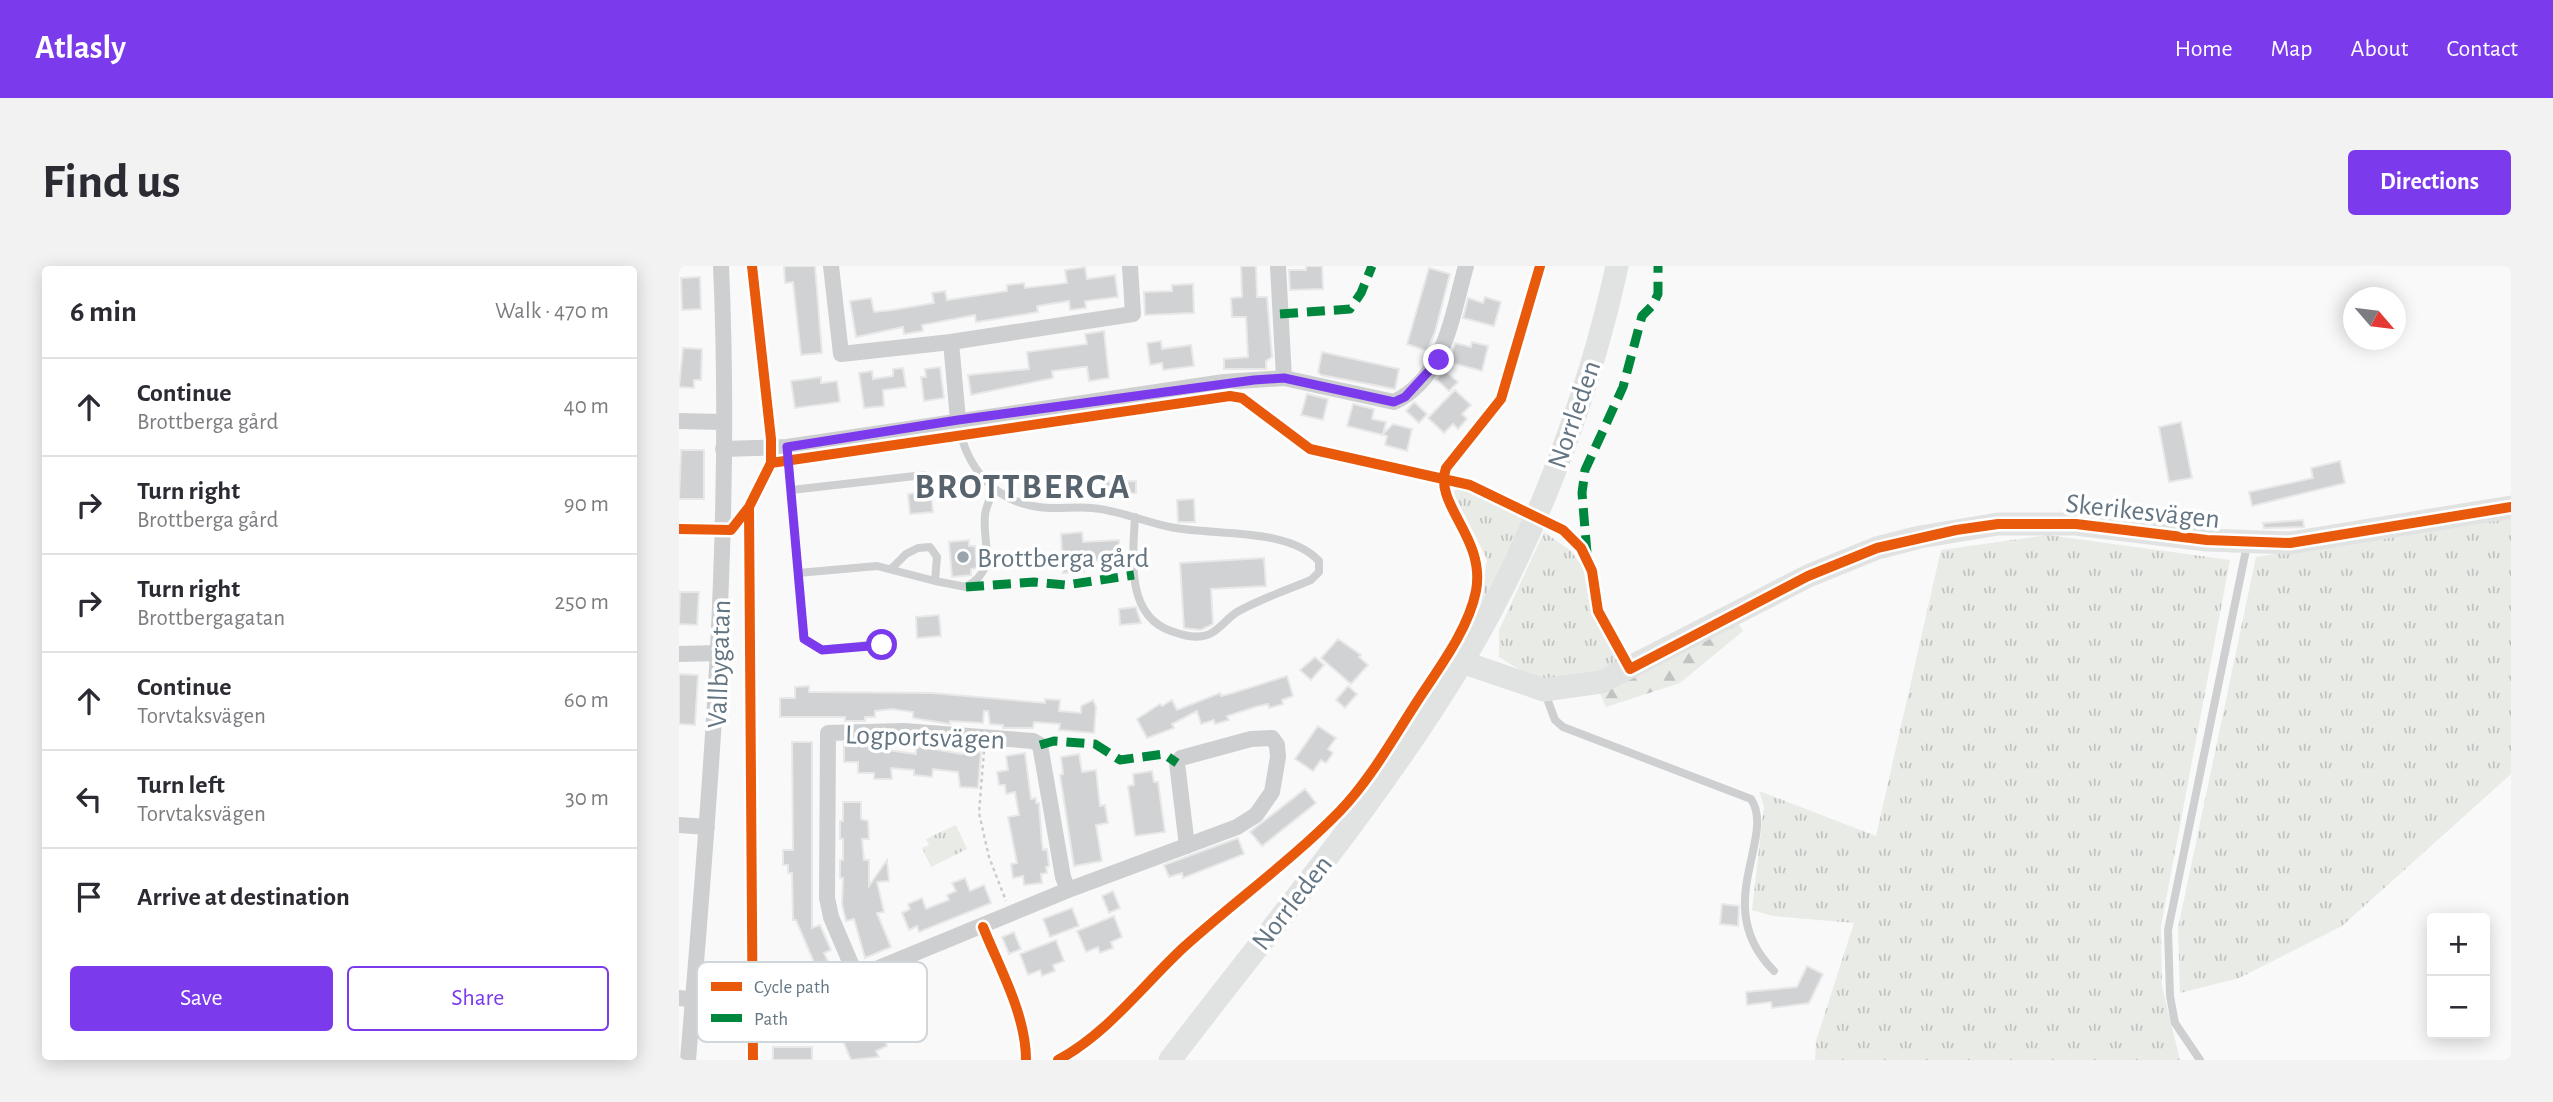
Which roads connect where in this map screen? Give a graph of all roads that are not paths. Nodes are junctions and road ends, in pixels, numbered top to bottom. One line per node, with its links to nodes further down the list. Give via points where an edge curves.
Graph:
1 (720, 266): 11 (street, Vallbygatan)
2 (831, 266): 7 (street, via 841,354)
3 (1130, 266): 7 (street, via 1133,314)
4 (1277, 266): 8 (street)
5 (1466, 266): 8 (street, via 1439,360 1405,397 1394,402)
6 (1617, 266): 26 (street, Norrleden, via 1591,369 1563,451 1497,598)
7 (951, 342): 9 (street)
8 (1284, 378): 9 (street, via 1224,382)
9 (958, 420): 12 (street); 15 (lane, via 968,459)
10 (679, 421): 11 (street)
11 (722, 422): 13 (street, Vallbygatan)
12 (787, 447): 13 (street); 16 (lane)
13 (723, 449): 24 (street, Vallbygatan)
14 (924, 475): 16 (lane)
15 (994, 488): 18 (lane, via 1038,507 1091,508); 22 (lane, via 985,513 987,565 980,579 966,587)
16 (791, 490): 21 (lane)
17 (2511, 507): 19 (street, Skerikesvägen, via 2290,543)
18 (1135, 517): 18 (lane, via 1204,533 1261,536 1310,550 1319,561 1319,572 1311,580 1235,613 1209,635 1185,636 1148,617 1139,599 1132,566)
19 (2248, 542): 27 (street, Skerikesvägen, via 2040,523 1998,524 1920,537 1877,548 1808,576 1601,682); 38 (lane, via 2168,930 2175,1024)
20 (891, 569): 21 (lane, via 877,566); 22 (lane); 22 (lane, via 906,554 930,547 937,557)
21 (797, 573): 23 (lane, via 801,631 812,646 822,650)
22 (935, 581)
23 (893, 642)
24 (719, 653): 25 (street); 29 (street, Vallbygatan)
25 (679, 654)
26 (1462, 662): 27 (street, Skerikesvägen); 36 (street, Norrleden, via 1388,774)
27 (1544, 690): 34 (lane, via 1555,720 1563,727 1751,799 1758,817 1745,886 1745,917 1757,954)
28 (679, 825): 29 (street)
29 (707, 827): 35 (street, Vallbygatan)
30 (1187, 846): 30 (street, via 1237,827 1265,804 1276,776 1277,745 1272,738 1263,736 1181,758 1176,768); 31 (street)
31 (1068, 890): 32 (street, Logportsvägen, via 1040,745 904,731 828,733 827,898); 33 (street)
32 (850, 962)
33 (896, 962)
34 (1774, 971)
35 (686, 998): 37 (street, Vallbygatan)
36 (1175, 1054)
37 (688, 1060)
38 (2200, 1060)

